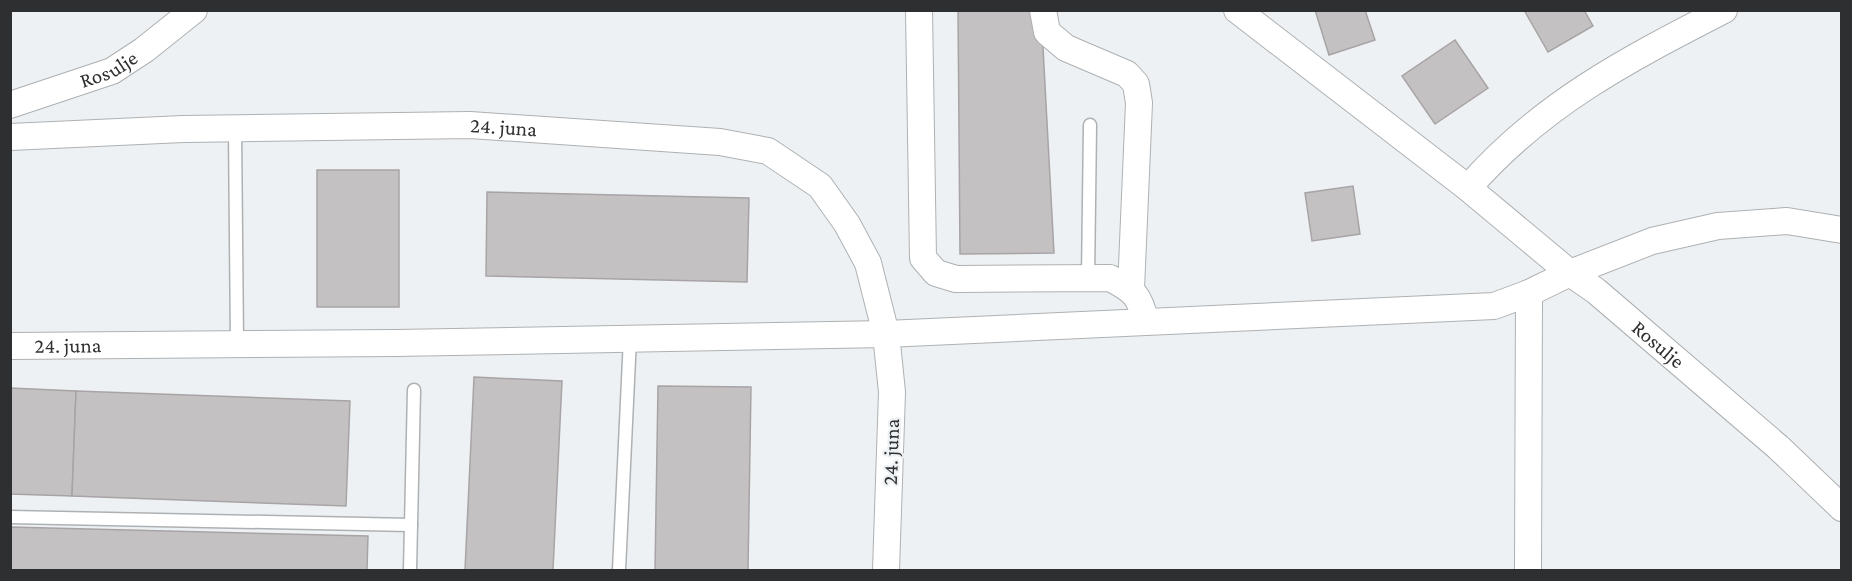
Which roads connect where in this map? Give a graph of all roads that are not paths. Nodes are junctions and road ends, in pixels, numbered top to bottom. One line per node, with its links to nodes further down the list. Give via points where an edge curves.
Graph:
1 (194, 10): 6 (street, Rosulje, via 112,71)
2 (919, 10): 13 (street, via 923,258 936,273 956,279)
3 (1043, 10): 14 (street, via 1047,32 1066,48 1127,74 1136,84 1139,103)
4 (1237, 10): 10 (street, Rosulje)
5 (1724, 10): 10 (street, via 1631,58 1557,105 1494,158)
6 (10, 105)
7 (1089, 125): 13 (lane)
8 (235, 129): 9 (street, 24. juna); 17 (street, 24. juna, via 470,125 720,142 768,151 820,186 847,224 868,263); 19 (lane)
9 (10, 137)
10 (1468, 188): 12 (street, Rosulje)
11 (1842, 230): 12 (street, via 1786,221 1718,226 1652,240)
12 (1570, 273): 15 (street); 22 (street, Rosulje, via 1778,447)
13 (1088, 279): 14 (street, via 1110,278)
14 (1131, 289): 16 (street, via 1140,300)
15 (1529, 293): 16 (street, via 1494,306); 30 (street)
16 (1146, 322): 17 (street)
17 (886, 334): 18 (street, 24. juna); 29 (street, 24. juna, via 892,404)
18 (630, 338): 19 (street, 24. juna); 28 (lane)
19 (237, 344): 20 (street, 24. juna)
20 (10, 346)
21 (414, 390): 25 (lane)
22 (1842, 508)
23 (10, 517): 24 (lane)
24 (351, 524): 25 (lane); 26 (lane)
25 (411, 525): 27 (lane)
26 (337, 535)
27 (410, 570)
28 (619, 570)
29 (886, 570)
30 (1528, 570)

